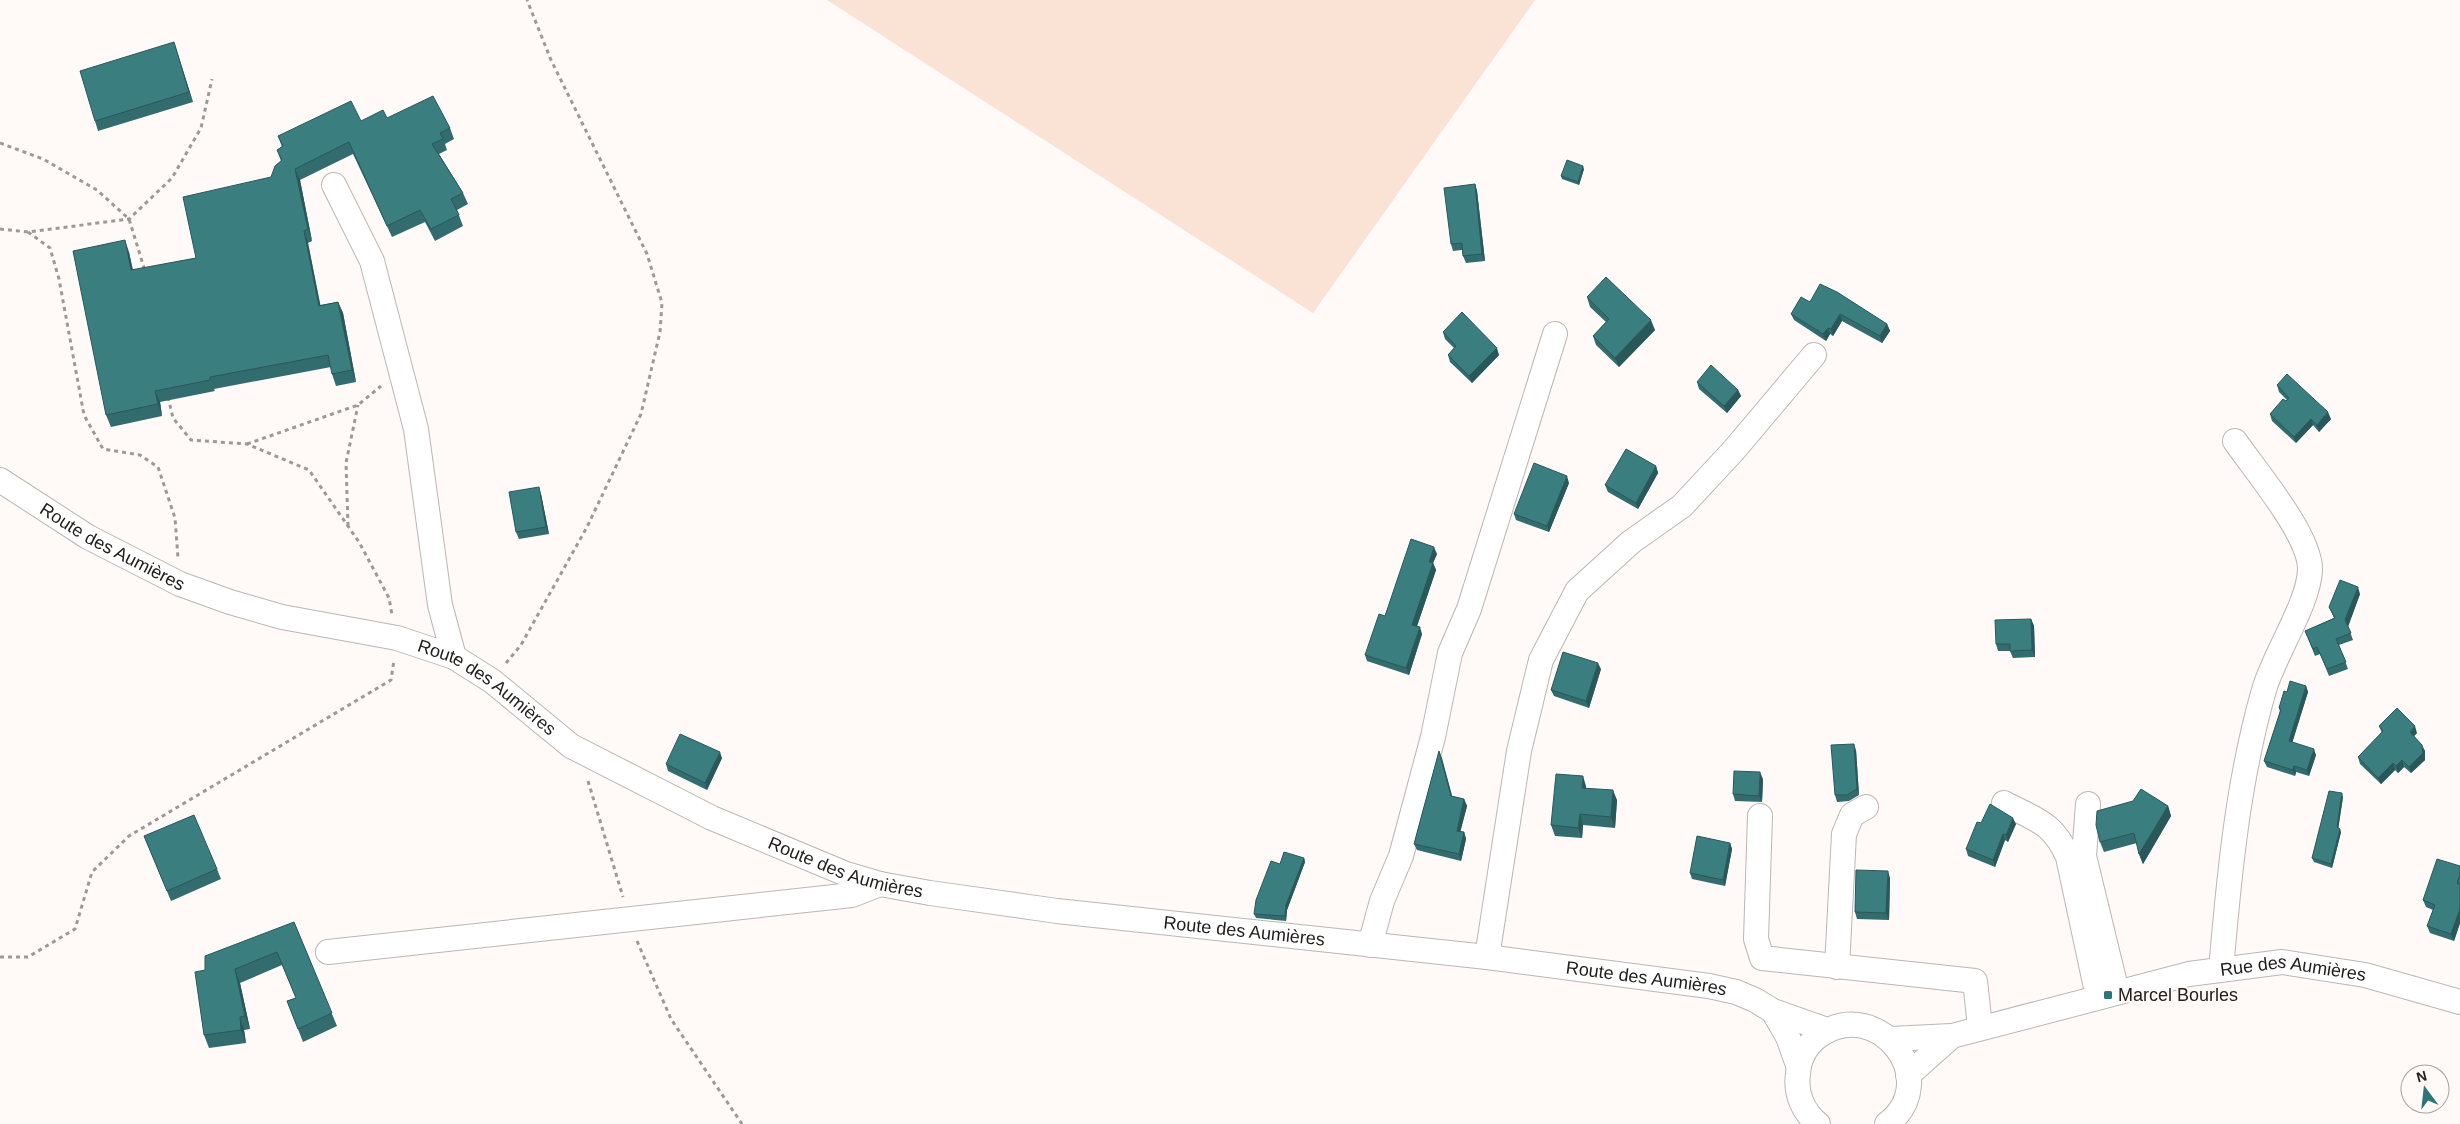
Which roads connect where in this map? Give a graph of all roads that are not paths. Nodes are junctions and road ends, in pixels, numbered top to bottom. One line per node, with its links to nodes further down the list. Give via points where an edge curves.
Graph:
1 (334, 185): 6 (street, via 372,261 416,429 440,605)
2 (1555, 334): 12 (street, via 1469,609 1450,653 1433,737 1401,856 1382,902)
3 (1814, 355): 14 (street, via 1682,506 1631,542 1578,592 1541,660 1520,750)
4 (2235, 441): 16 (street, via 2305,545 2310,570 2306,592 2264,689 2251,742 2229,883)
5 (0, 480): 6 (street, Route des Aumières, via 88,538 180,584 282,617 397,638)
6 (454, 657): 11 (street, Route des Aumières, via 492,681 571,746 621,774 712,818 846,874)
7 (2004, 804): 17 (street, via 2049,826 2061,841)
8 (2088, 804): 17 (street, via 2084,856)
9 (1866, 807): 15 (street, via 1852,815 1844,834)
10 (1760, 816): 15 (street, via 1756,939 1762,958)
11 (880, 884): 12 (street, Route des Aumières, via 1057,911); 13 (street, via 852,895)
12 (1370, 945): 14 (street, Route des Aumières)
13 (328, 952)
14 (1487, 956): 19 (street, Route des Aumières, via 1709,986 1736,992)
15 (1837, 967): 20 (street, via 1976,982)
16 (2221, 970): 17 (street, Rue des Aumières, via 2188,974); 18 (street, Rue des Aumières, via 2282,962 2365,975)
17 (2107, 995): 20 (street, Rue des Aumières)
18 (2460, 1002)
19 (1773, 1011): 21 (street, Route des Aumières); 24 (street, Route des Aumières, via 1788,1037)
20 (1980, 1028): 22 (street, Rue des Aumières)
21 (1827, 1030): 23 (street, via 1843,1025 1860,1025); 24 (street, via 1805,1051)
22 (1952, 1036): 23 (street); 25 (street)
23 (1890, 1039): 25 (street, via 1899,1049)
24 (1798, 1065): 26 (street, via 1796,1084 1801,1102)
25 (1907, 1086): 27 (street, via 1900,1111); 28 (street)
26 (1818, 1124)
27 (1887, 1124)
28 (1904, 1124)

